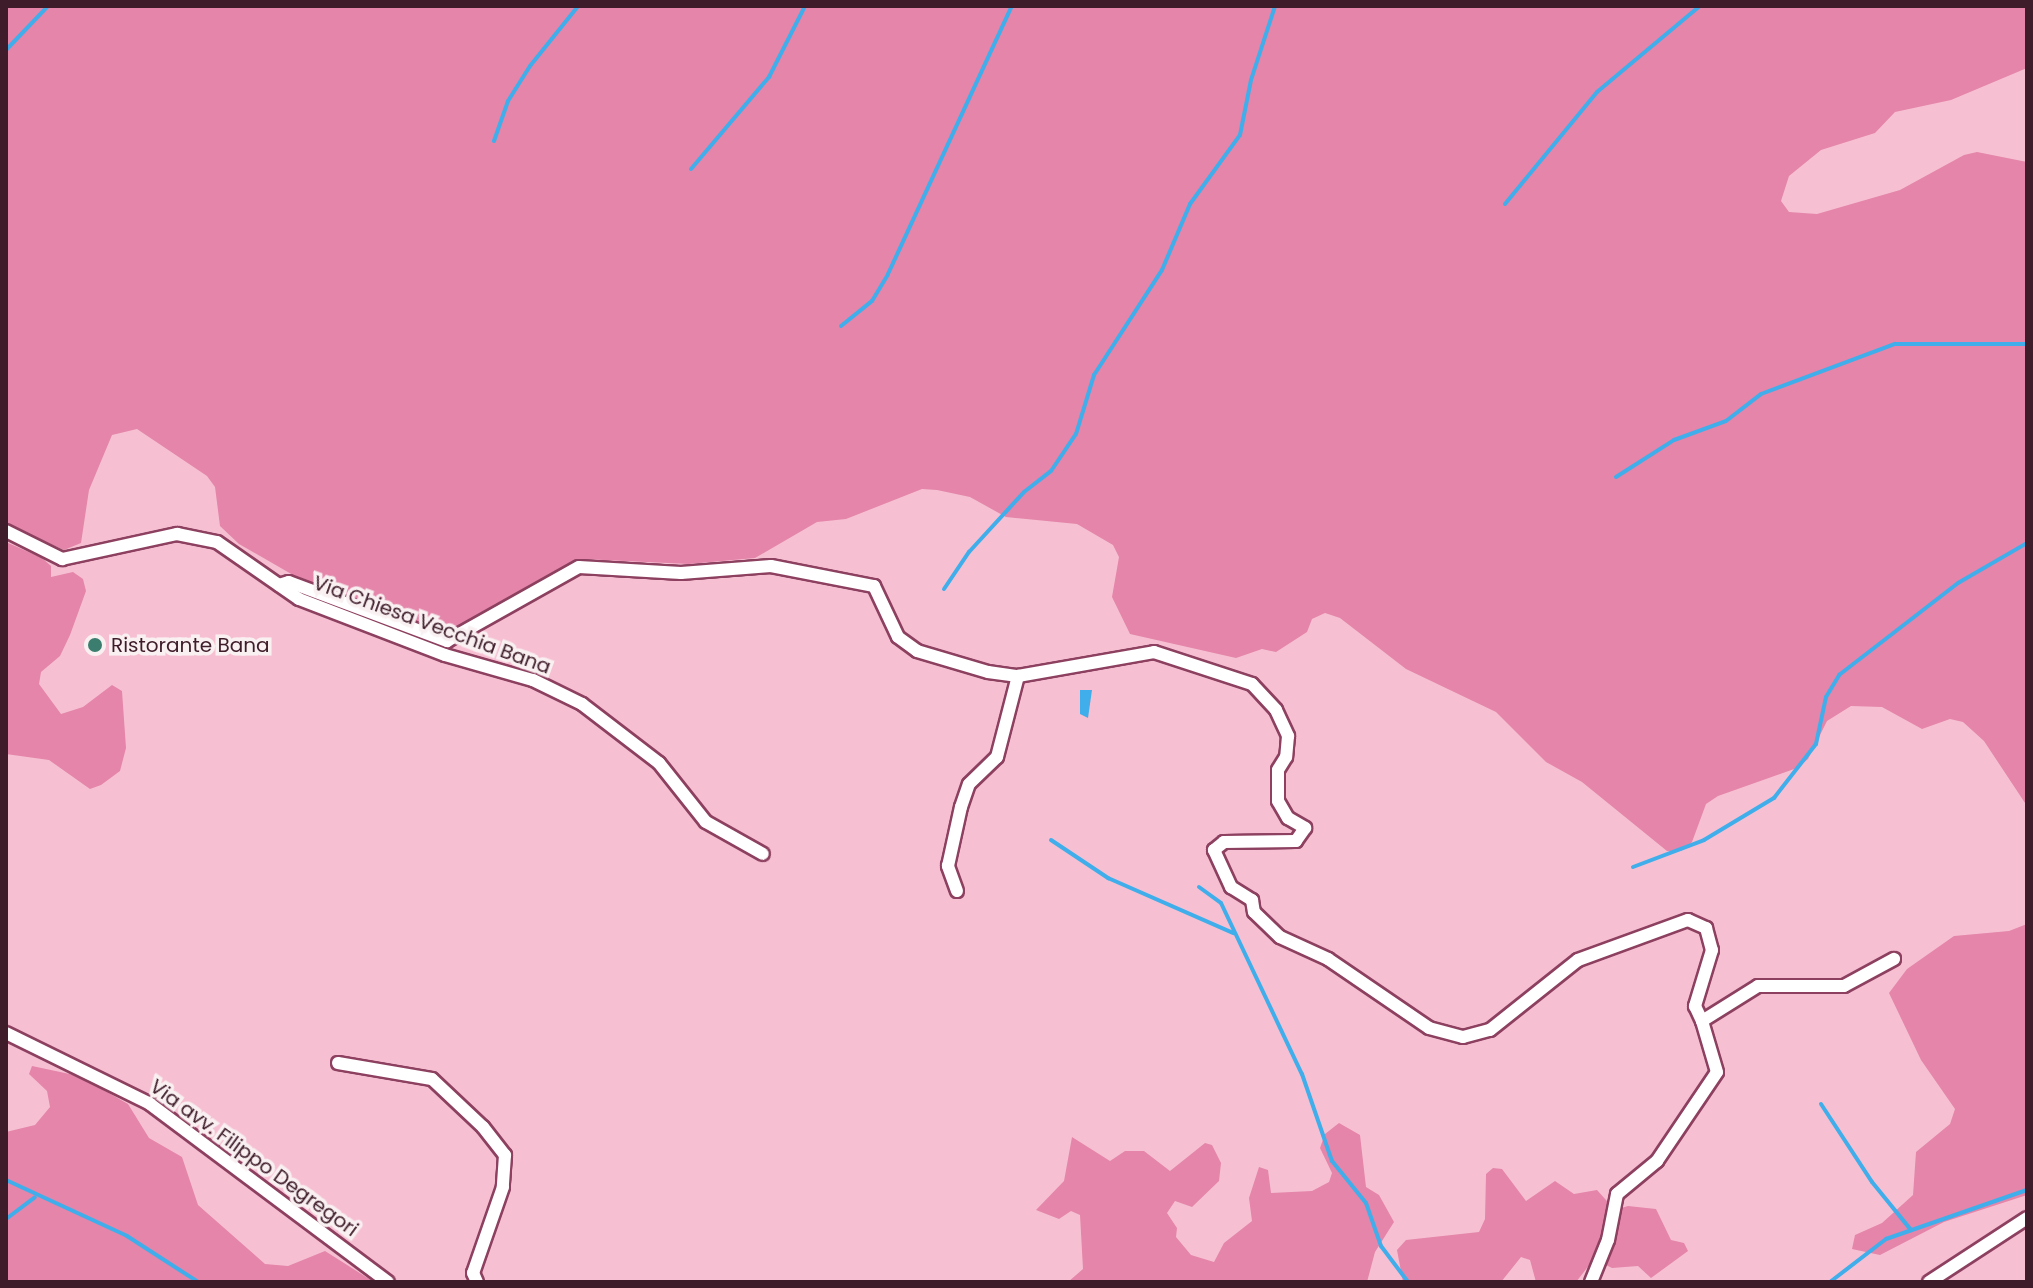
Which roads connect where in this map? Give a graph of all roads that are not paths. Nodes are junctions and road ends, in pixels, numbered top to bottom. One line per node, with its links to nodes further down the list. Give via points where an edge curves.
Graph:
1 (6, 531): 2 (street, Via Chiesa Vecchia Bana, via 62,559 177,534 228,548)
2 (279, 585): 3 (street, via 289,582 447,641 579,567 681,573 771,566 874,586 898,637 917,651); 4 (street, Via Chiesa Vecchia Bana, via 336,613 445,655 533,680 582,704 659,763 706,822)
3 (1018, 676): 5 (street, via 997,757 969,784 961,807 948,866); 7 (street, via 1154,652 1252,684 1264,694 1288,736 1286,757 1278,770 1278,801 1288,818 1305,828 1303,837 1224,842 1214,850 1221,871 1280,937 1328,959 1429,1028 1463,1037 1490,1030 1578,960 1688,920 1706,928 1711,938 1712,956 1695,1006)
4 (763, 854)
5 (957, 891)
6 (1894, 959): 7 (street, via 1844,986 1751,988 1714,1018)
7 (1702, 1021): 13 (street, via 1717,1072 1657,1161 1617,1194 1608,1240)
8 (6, 1033): 11 (street, Via avv. Filippo Degregori, via 150,1104)
9 (338, 1063): 12 (street, via 432,1079 505,1155 503,1187 473,1273)
10 (2027, 1218): 14 (street)
11 (388, 1282)
12 (477, 1282)
13 (1591, 1282)
14 (1929, 1282)

